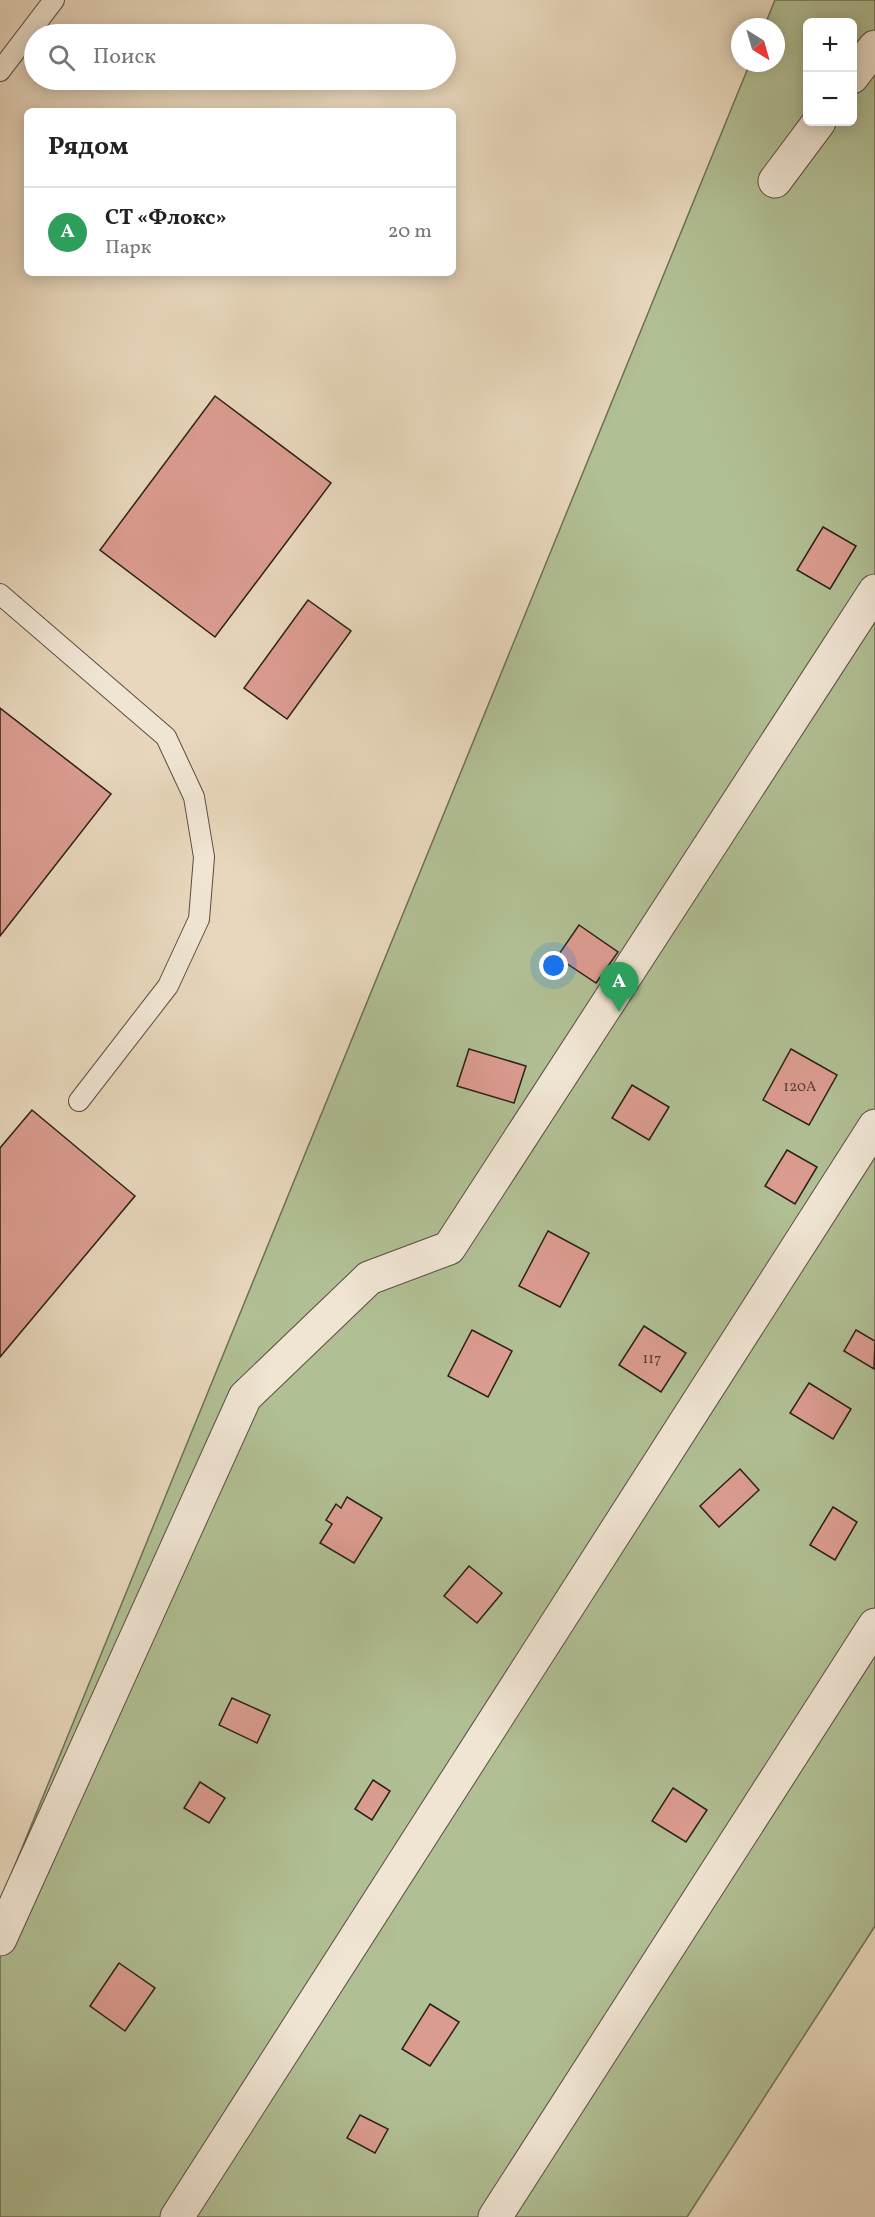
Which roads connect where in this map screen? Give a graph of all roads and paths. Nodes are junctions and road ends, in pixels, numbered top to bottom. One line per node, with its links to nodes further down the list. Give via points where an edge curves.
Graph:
1 (54, 0): 2 (lane)
2 (36, 24)
3 (24, 39): 5 (lane)
4 (875, 46): 6 (street)
5 (0, 71)
6 (856, 72)
7 (816, 126): 8 (street)
8 (775, 181)
9 (875, 591): 14 (street, via 449,1248 369,1278 245,1397)
10 (0, 594): 11 (lane, via 166,737 194,797 204,857 199,919 168,986)
11 (79, 1101)
12 (875, 1126): 15 (street)
13 (875, 1625): 16 (street)
14 (0, 1939)
15 (177, 2217)
16 (495, 2217)

